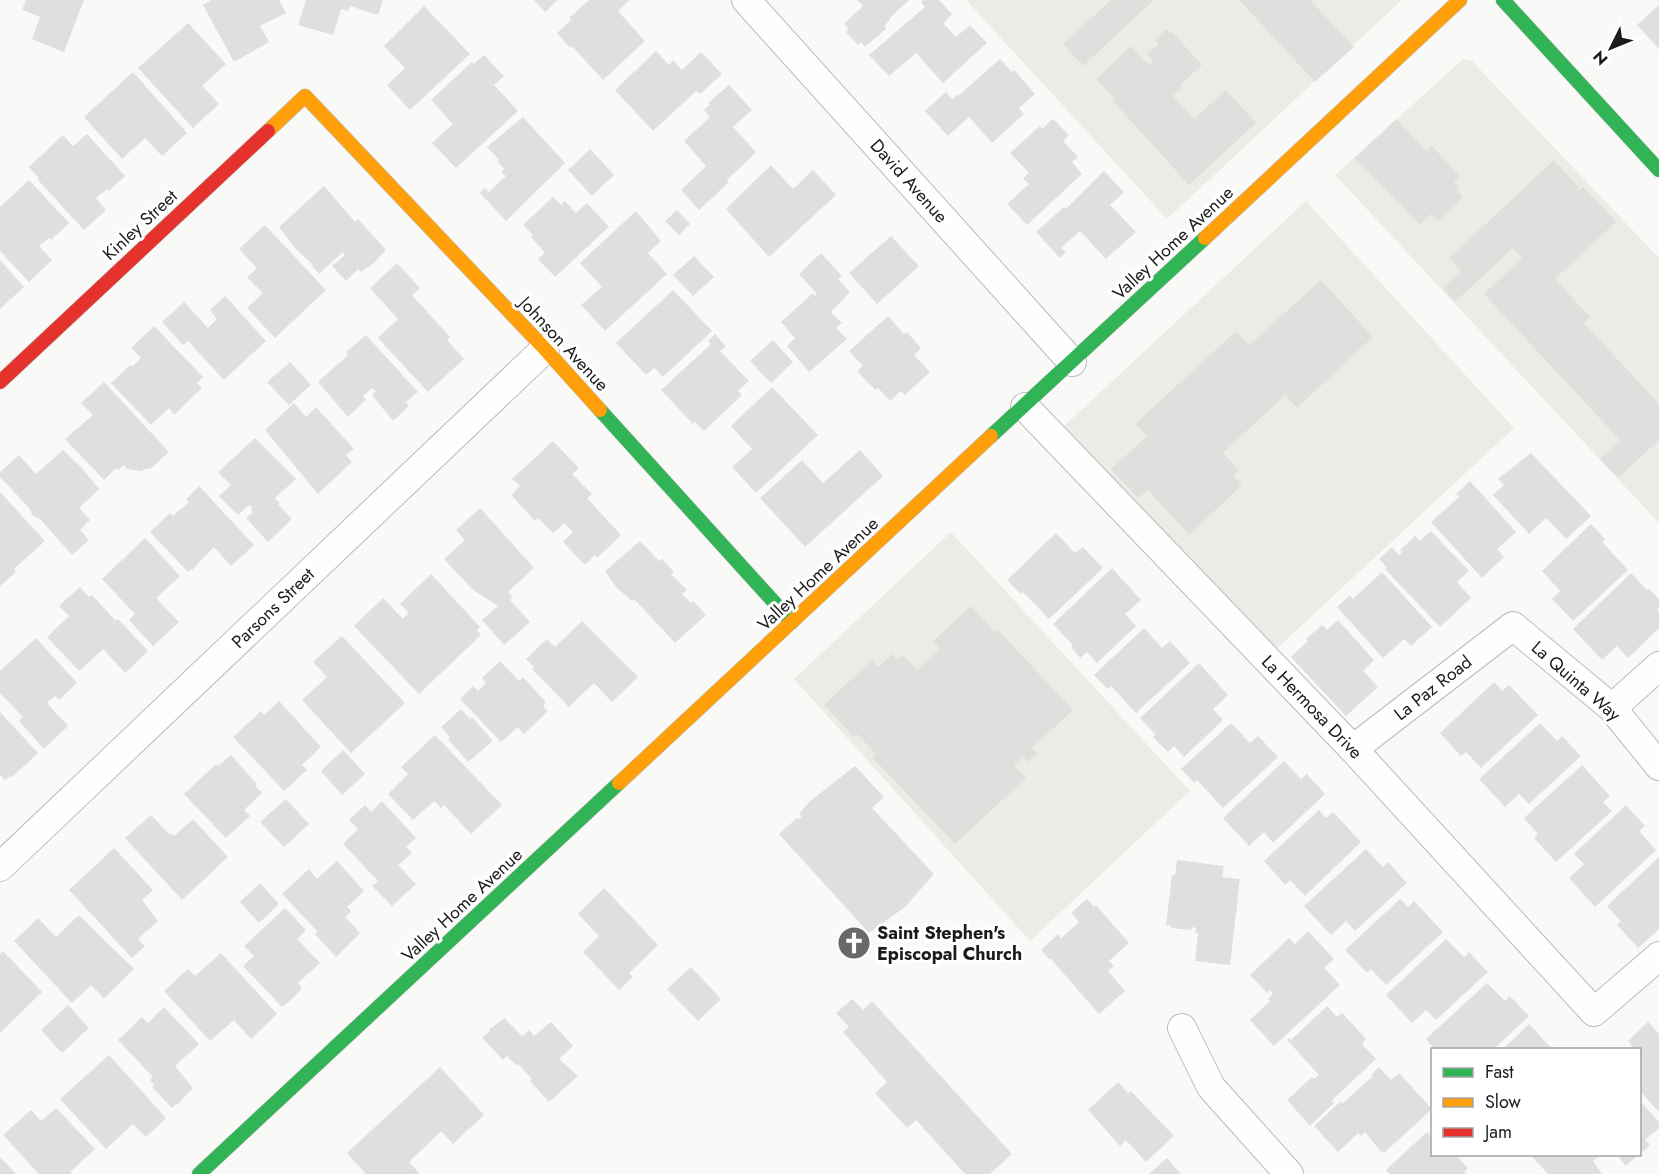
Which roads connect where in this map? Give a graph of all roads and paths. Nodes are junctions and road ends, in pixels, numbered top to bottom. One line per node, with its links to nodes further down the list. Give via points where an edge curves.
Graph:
1 (746, 0): 7 (street, David Avenue)
2 (1460, 0): 7 (street, Valley Home Avenue)
3 (1503, 0): 5 (street)
4 (304, 96): 6 (street, Johnson Avenue); 8 (street, Kinley Street)
5 (1659, 170)
6 (545, 349): 10 (street, Johnson Avenue); 16 (street, Parsons Street)
7 (1072, 362): 9 (street, Valley Home Avenue)
8 (0, 381)
9 (1025, 407): 10 (street, Valley Home Avenue); 14 (street, La Hermosa Drive)
10 (792, 622): 19 (street, Valley Home Avenue)
11 (1513, 626): 13 (street, La Quinta Way); 14 (street, La Paz Road)
12 (1659, 666): 13 (street)
13 (1612, 708): 15 (street, La Quinta Way)
14 (1353, 749): 17 (street, La Hermosa Drive, via 1594,1012)
15 (1659, 766)
16 (0, 867)
17 (1659, 956)
18 (1182, 1028): 20 (street, via 1211,1087)
19 (199, 1174)
20 (1289, 1174)

